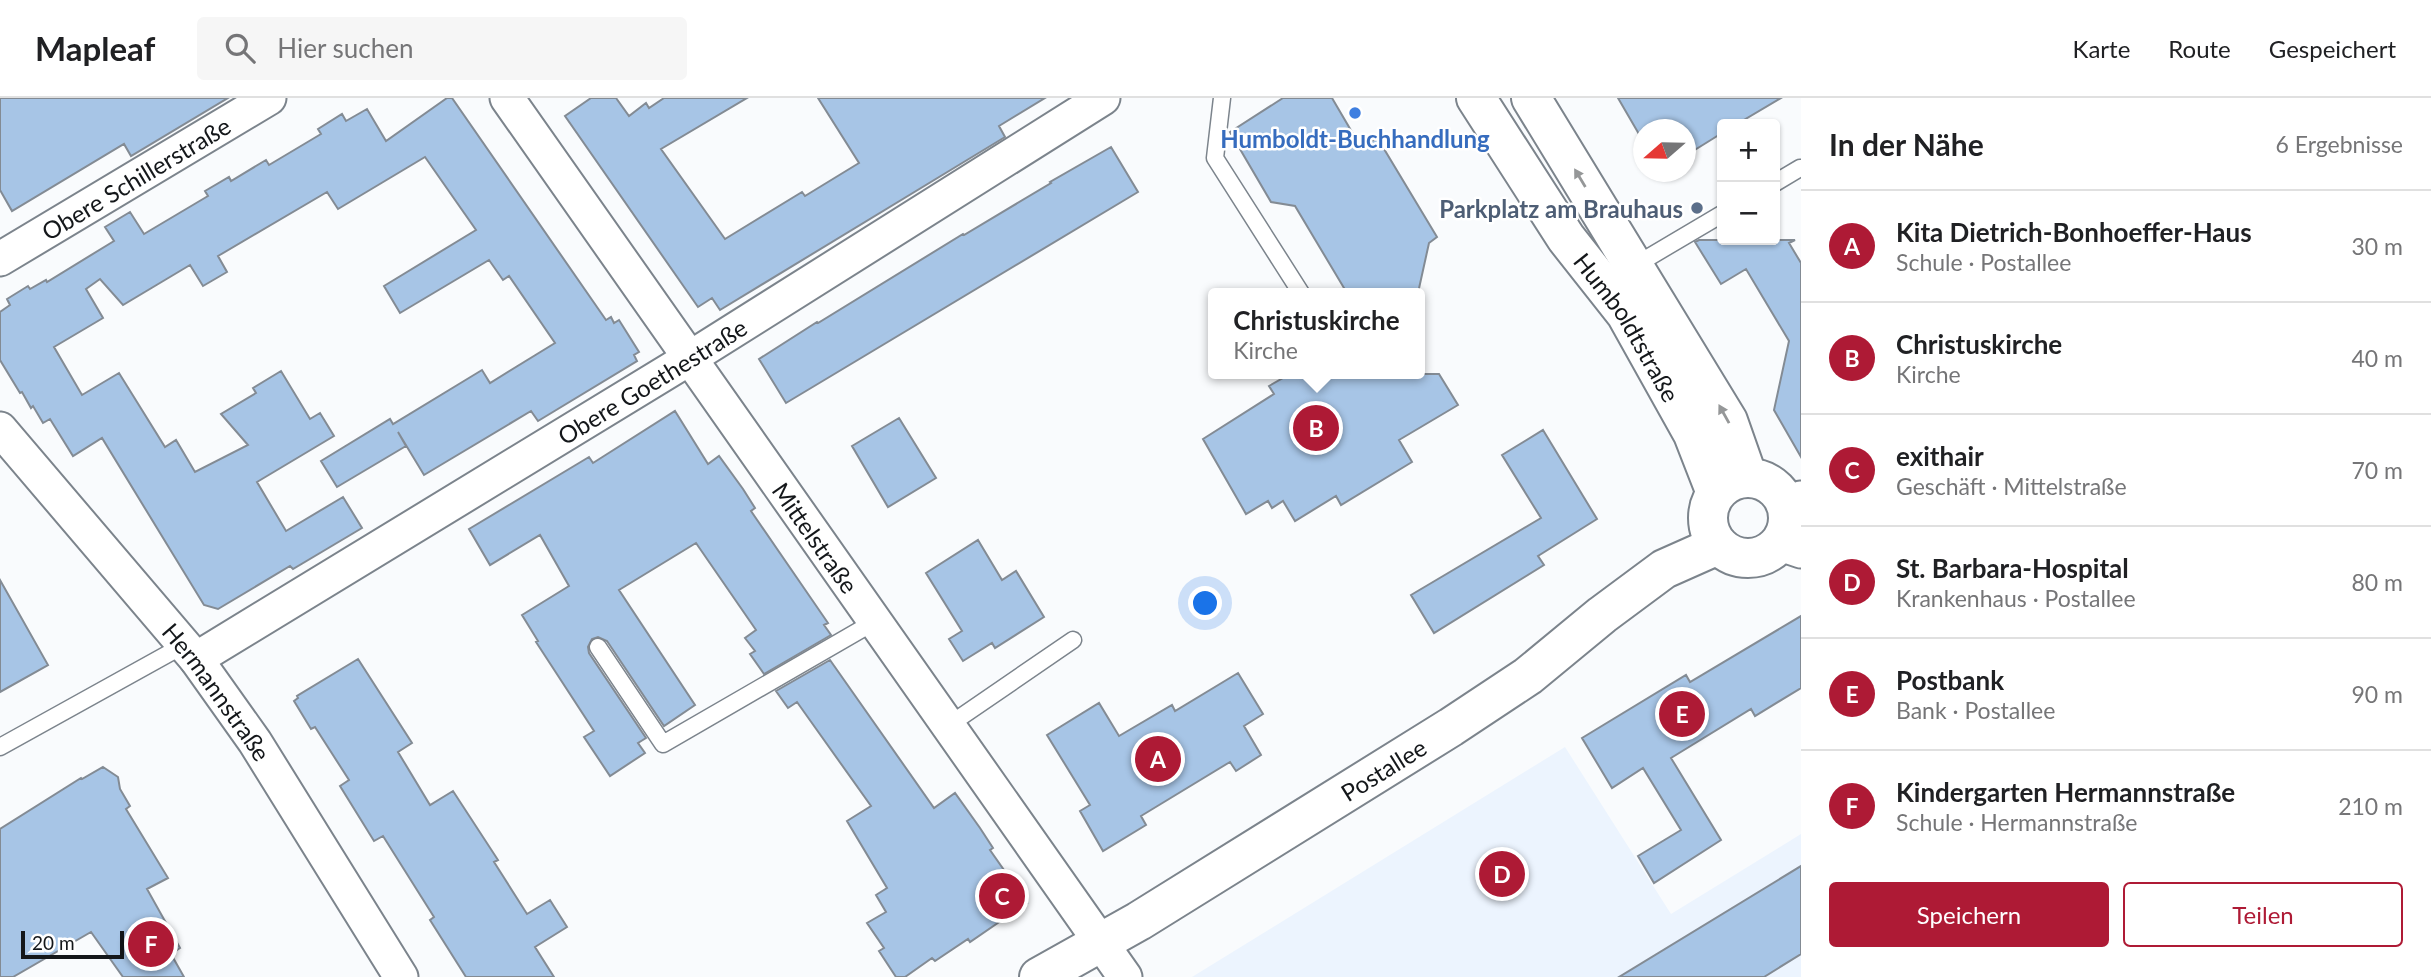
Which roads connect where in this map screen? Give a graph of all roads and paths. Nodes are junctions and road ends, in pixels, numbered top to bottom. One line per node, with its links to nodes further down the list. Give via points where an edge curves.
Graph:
1 (269, 98): 10 (street, Obere Schillerstraße)
2 (507, 98): 13 (street, Mittelstraße)
3 (1102, 98): 13 (street, Obere Goethestraße)
4 (1223, 98): 12 (lane, via 1215,158)
5 (1476, 98): 15 (main road, Humboldtstraße, via 1566,238 1626,314 1693,434)
6 (1531, 98): 11 (main road, Humboldtstraße, one-way to 6)
7 (1800, 168): 8 (lane)
8 (1777, 182)
9 (1717, 217): 11 (lane)
10 (0, 259)
11 (1634, 266): 15 (main road, Humboldtstraße, one-way to 11, via 1728,421)
12 (1298, 288)
13 (690, 358): 19 (street, Mittelstraße); 22 (street, Obere Goethestraße)
14 (0, 429): 22 (street, Hermannstraße)
15 (1732, 485): 16 (main road, via 1764,481); 17 (main road, via 1708,510 1709,528)
16 (1794, 501): 18 (main road, via 1788,525)
17 (1718, 545): 18 (main road, via 1738,558 1761,557); 25 (main road, Postallee, via 1664,569 1506,691)
18 (1791, 547)
19 (874, 622): 21 (lane, via 663,744); 23 (street, Mittelstraße)
20 (1073, 640): 23 (lane)
21 (598, 647)
22 (190, 652): 24 (lane); 26 (street, Hermannstraße, via 255,742)
23 (949, 724): 25 (street, Mittelstraße)
24 (0, 747)
25 (1101, 943): 27 (main road, Postallee); 28 (street, Mittelstraße)
26 (401, 977)
27 (1039, 977)
28 (1125, 977)

